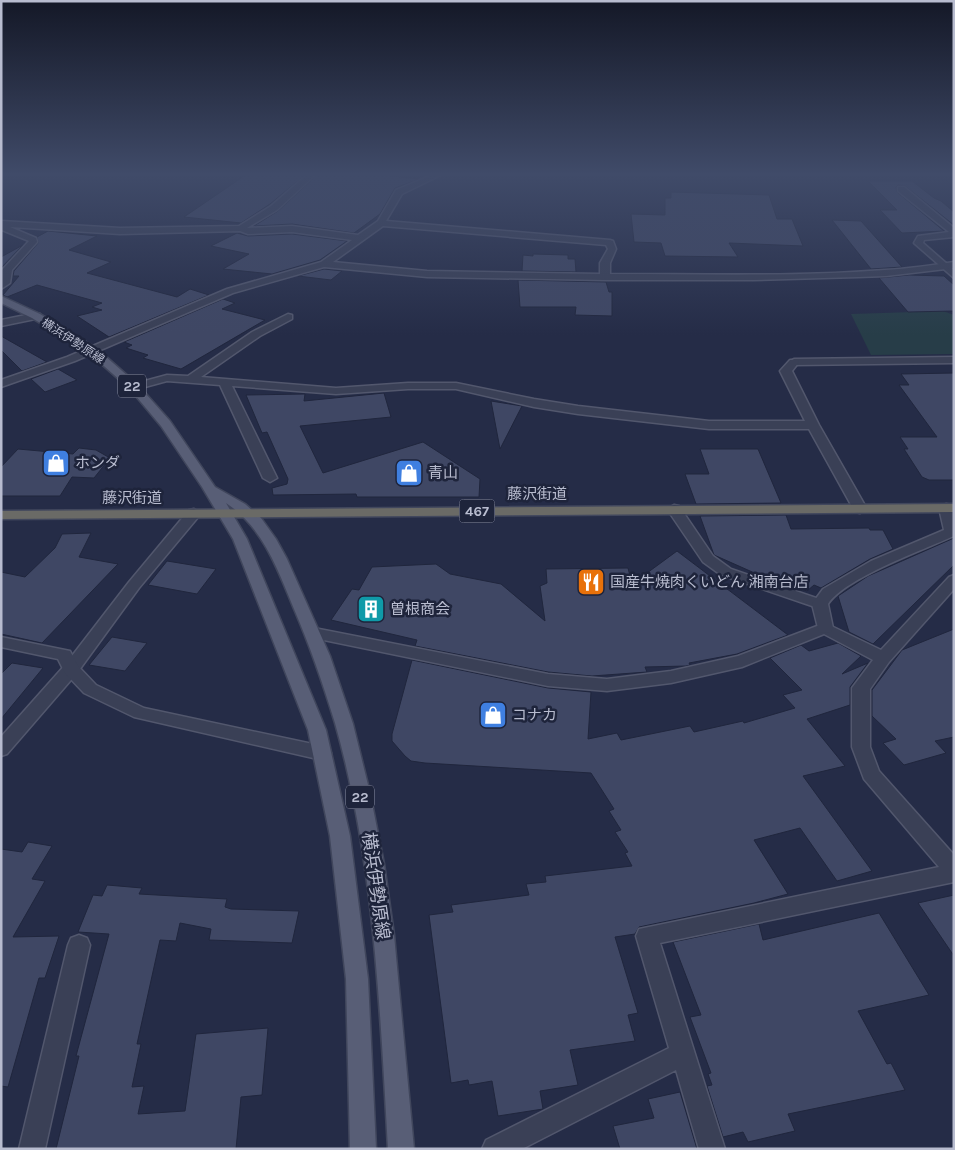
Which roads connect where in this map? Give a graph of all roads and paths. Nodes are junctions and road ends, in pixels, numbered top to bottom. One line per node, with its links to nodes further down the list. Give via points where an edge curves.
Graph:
1 (5, 228): 13 (street, via 33,242 8,270 7,281)
2 (75, 228): 3 (street)
3 (241, 228): 7 (street, via 248,231 292,229)
4 (374, 228): 7 (street)
5 (443, 228): 12 (street, via 610,243 612,249 604,263)
6 (954, 233): 10 (street, via 921,238 918,243)
7 (360, 238): 8 (street)
8 (324, 264): 12 (street, via 426,274); 18 (street, via 230,292)
9 (954, 265): 10 (street)
10 (943, 266): 11 (street); 12 (street, via 858,274)
11 (954, 275)
12 (606, 277)
13 (1, 286)
14 (1, 299): 15 (main road, 横浜伊勢原線 / 22)
15 (36, 316): 17 (street); 18 (main road, 横浜伊勢原線 / 22)
16 (288, 317): 20 (street, via 256,334)
17 (1, 323)
18 (92, 350): 22 (street); 23 (main road, 横浜伊勢原線 / 22)
19 (954, 360): 24 (street, via 794,362 786,371)
20 (190, 380): 21 (street); 23 (street, via 167,378)
21 (224, 382): 24 (street, via 336,391 456,386 578,410 709,425); 25 (street)
22 (1, 384)
23 (134, 387): 26 (main road, 横浜伊勢原線 / 22, via 166,424)
24 (813, 425): 28 (street)
25 (270, 478)
26 (210, 488): 31 (main road, 横浜伊勢原線 / 22); 32 (main road, 横浜伊勢原線 / 22)
27 (950, 508): 28 (highway, 藤沢街道 / 467); 35 (street, via 952,532 876,564 828,592)
28 (860, 509): 29 (highway, 藤沢街道 / 467)
29 (674, 510): 32 (highway, 藤沢街道 / 467); 35 (street, via 708,559 726,572)
30 (194, 513): 31 (highway, 藤沢街道 / 467); 33 (highway, 藤沢街道 / 467); 40 (street, via 134,585)
31 (225, 513): 32 (highway, 藤沢街道 / 467); 42 (main road, 横浜伊勢原線 / 22, via 246,553 317,730)
32 (247, 513): 37 (main road, 横浜伊勢原線 / 22, via 268,538)
33 (1, 514)
34 (950, 591): 39 (street)
35 (820, 604): 36 (street)
36 (825, 628): 37 (street, via 742,661 671,677 608,685 548,680); 39 (street)
37 (314, 633): 48 (main road, 横浜伊勢原線 / 22, via 345,728 369,835 389,978)
38 (1, 642): 40 (street, via 64,655)
39 (883, 658): 43 (street, via 861,688 861,747 871,774)
40 (71, 669): 41 (street); 42 (street, via 90,689 140,713)
41 (1, 749)
42 (322, 754): 47 (main road, 横浜伊勢原線 / 22, via 340,836 357,979)
43 (954, 872): 45 (street, via 647,936)
44 (79, 945): 46 (street)
45 (683, 1054): 49 (street); 50 (street)
46 (32, 1149)
47 (364, 1149)
48 (401, 1149)
49 (495, 1149)
50 (712, 1149)

